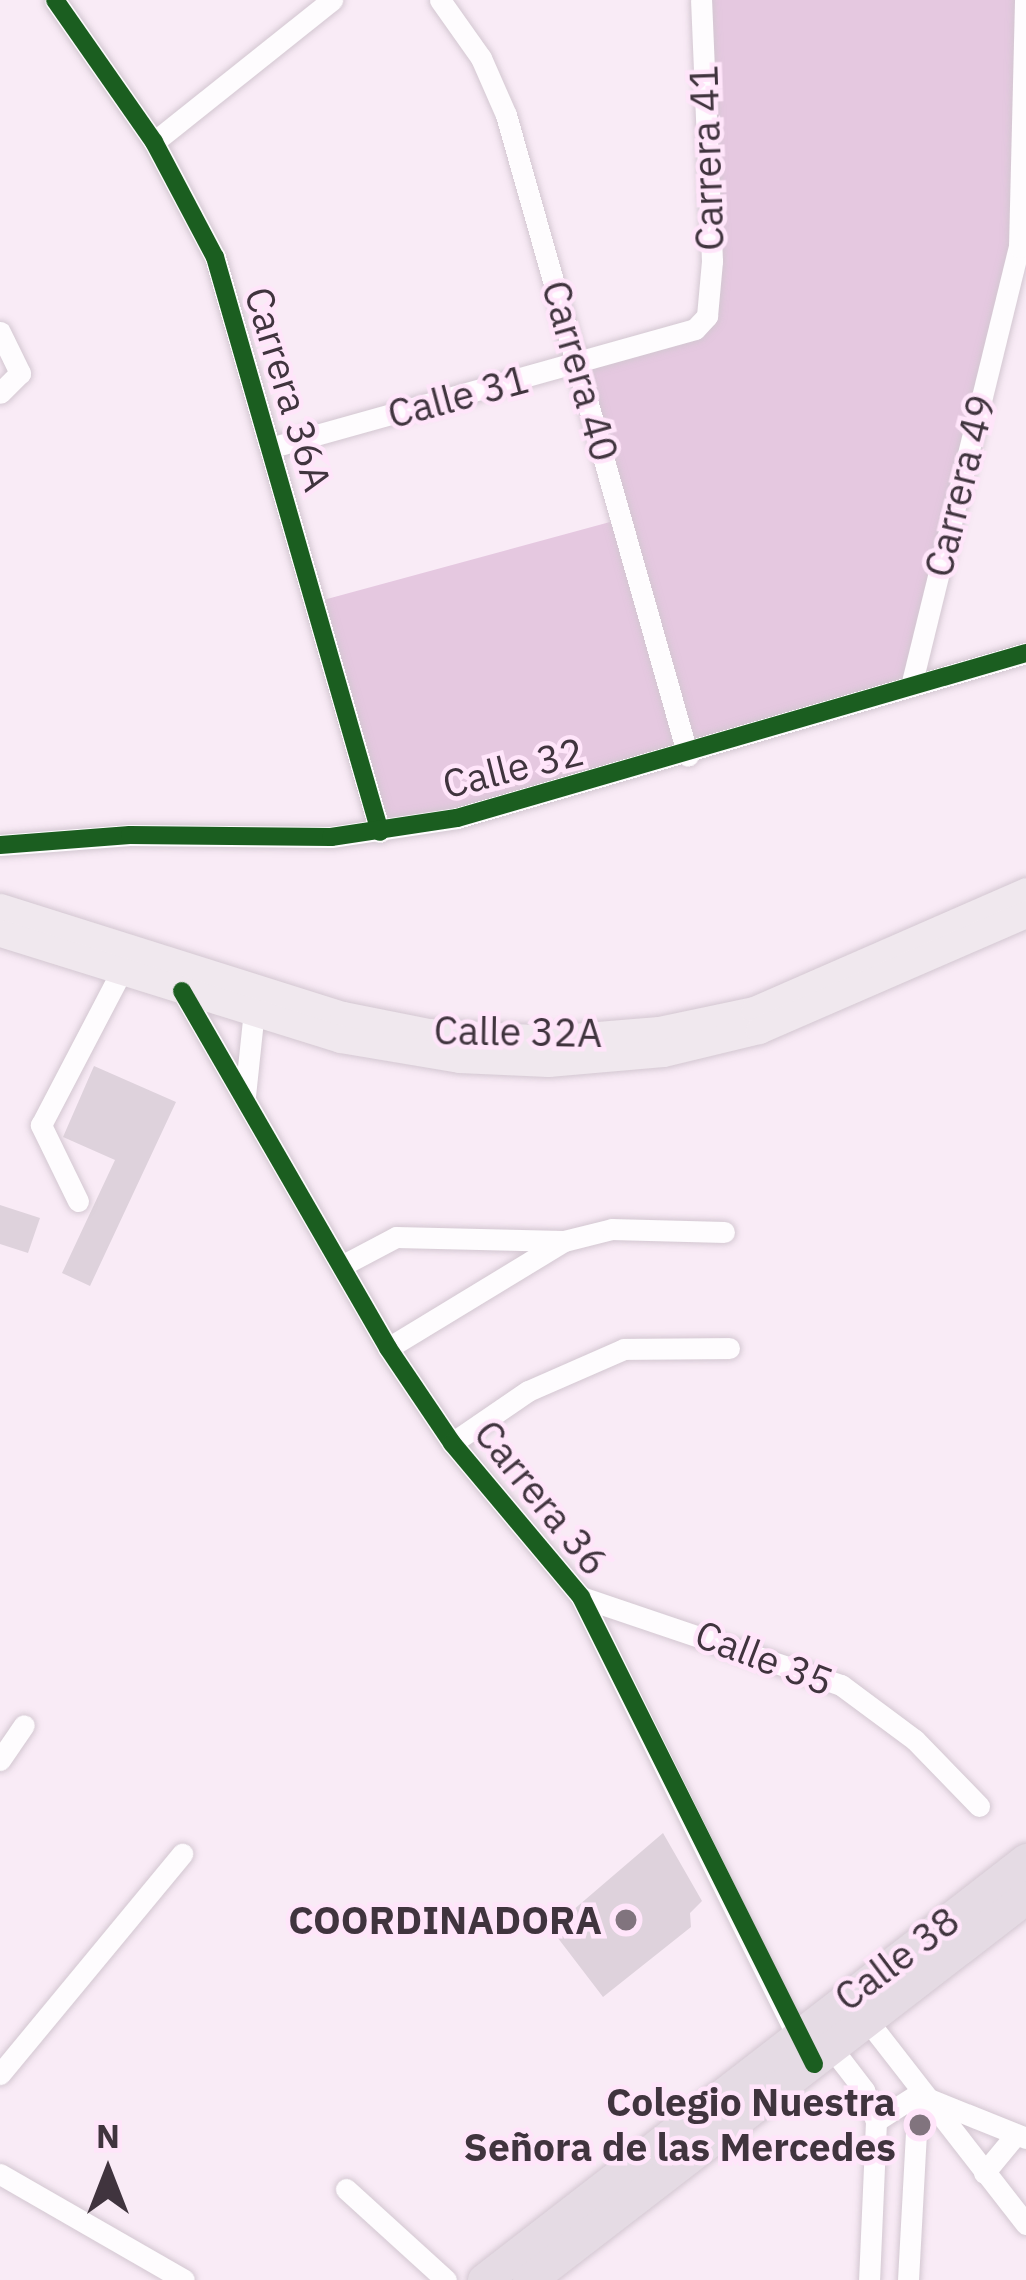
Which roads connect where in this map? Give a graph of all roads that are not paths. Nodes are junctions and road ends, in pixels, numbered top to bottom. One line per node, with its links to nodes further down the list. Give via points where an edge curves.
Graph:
1 (55, 0): 6 (street, Carrera 36A)
2 (332, 0): 6 (street)
3 (440, 0): 10 (street, Carrera 40, via 496,84)
4 (701, 0): 8 (street, Carrera 41, via 712,261)
5 (1025, 0): 7 (street, Carrera 49)
6 (154, 142): 12 (street, Carrera 36A, via 214,256)
7 (1023, 248): 14 (street, Carrera 49)
8 (706, 316): 10 (street, Calle 31, via 670,341)
9 (0, 332): 11 (street, via 20,373)
10 (579, 365): 12 (street, Calle 31); 15 (street, Carrera 40)
11 (0, 394)
12 (273, 447): 16 (street, Carrera 36A)
13 (1026, 653): 14 (street, Calle 32)
14 (911, 686): 15 (street, Calle 32)
15 (688, 756): 16 (street, Calle 32)
16 (380, 832): 17 (street, Calle 32)
17 (0, 845)
18 (1026, 891): 24 (main road, Calle 32A, via 802,993 659,1030 549,1039 449,1034)
19 (0, 907): 24 (main road, Calle 32A)
20 (1026, 914): 24 (main road, Calle 32A, via 811,1014 621,1058 548,1063 421,1055)
21 (0, 933): 22 (main road, Calle 32A)
22 (121, 972): 23 (main road, Calle 32A); 28 (street, via 41,1125)
23 (182, 992): 24 (main road, Calle 32A); 26 (street, Carrera 36)
24 (255, 1001): 25 (street)
25 (249, 1041): 26 (street); 27 (street)
26 (216, 1048): 27 (street, Carrera 36)
27 (245, 1096): 31 (street, Carrera 36)
28 (78, 1202)
29 (724, 1232): 30 (street, via 612,1228)
30 (564, 1241): 31 (street, via 396,1237); 32 (street)
31 (343, 1265): 32 (street, Carrera 36)
32 (388, 1348): 34 (street, Carrera 36)
33 (729, 1348): 34 (street, via 624,1349 528,1391)
34 (452, 1443): 35 (street, Carrera 36)
35 (581, 1597): 38 (street, Calle 35, via 841,1685 915,1740); 43 (street, Carrera 36)
36 (24, 1725): 37 (street)
37 (0, 1760)
38 (979, 1806)
39 (182, 1854): 44 (street)
40 (1026, 1860): 42 (highway, Calle 38)
41 (1026, 1897): 42 (highway, Calle 38)
42 (859, 2009): 43 (highway, Calle 38); 45 (street)
43 (814, 2043): 46 (street, Carrera 36, via 864,2090); 54 (highway, Calle 38); 55 (highway, Calle 38)
44 (0, 2074)
45 (918, 2094): 46 (street); 47 (street); 48 (street); 57 (street)
46 (876, 2121): 56 (street)
47 (1020, 2138): 48 (street)
48 (984, 2173): 51 (street)
49 (0, 2174): 52 (street)
50 (346, 2188): 53 (street)
51 (1026, 2224)
52 (184, 2280)
53 (446, 2280)
54 (484, 2280)
55 (529, 2280)
56 (869, 2280)
57 (908, 2280)

